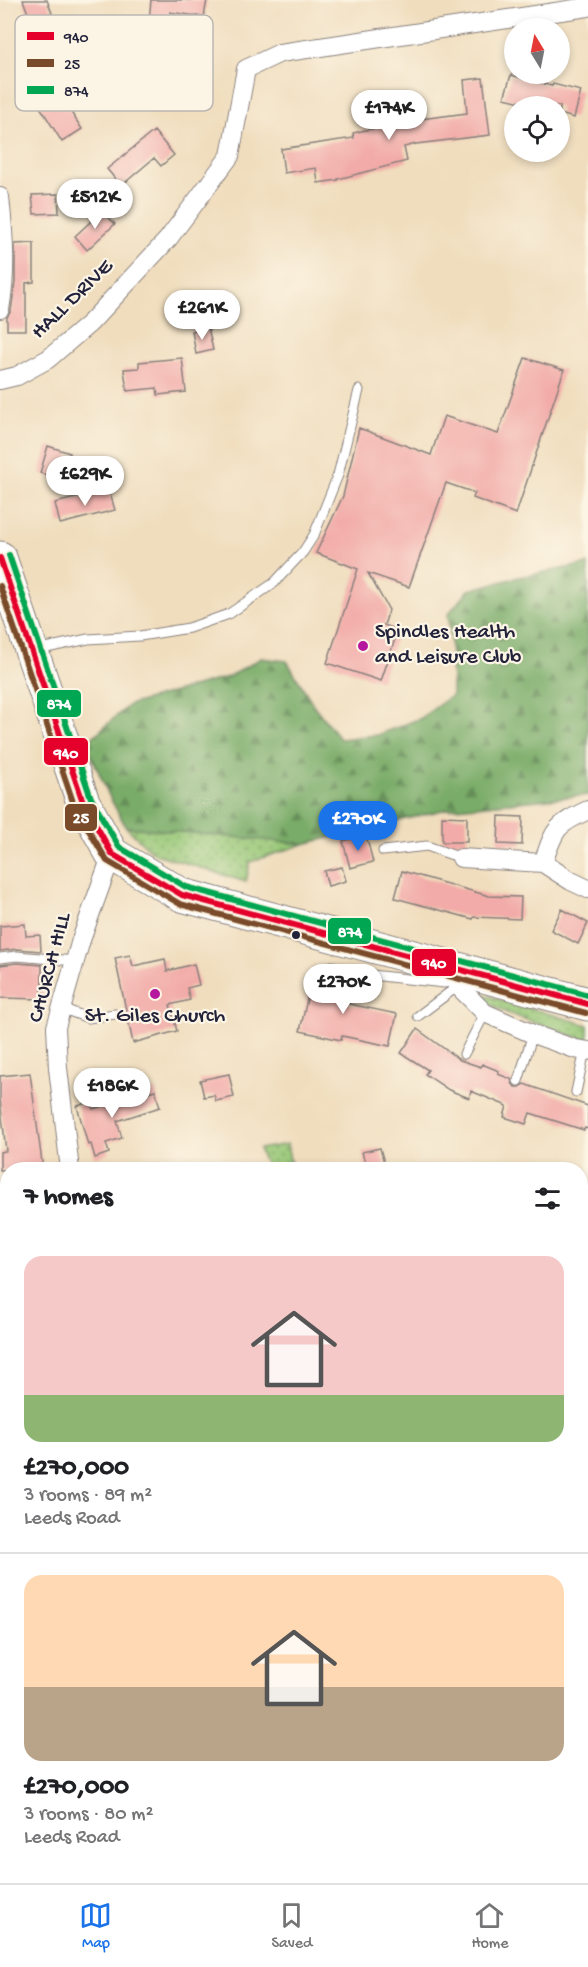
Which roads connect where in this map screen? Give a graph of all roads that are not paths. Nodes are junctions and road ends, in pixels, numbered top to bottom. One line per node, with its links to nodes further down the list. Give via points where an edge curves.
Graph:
1 (588, 7): 4 (street, HALL DRIVE, via 280,53 246,69 230,156 168,239 90,323 48,359 17,376)
2 (0, 197): 3 (street, via 4,238)
3 (0, 309)
4 (0, 380)
5 (360, 390): 7 (lane, via 338,475 314,535 298,559 274,583 229,614 189,628 88,639)
6 (0, 558): 7 (highway)
7 (32, 651): 10 (highway, via 83,802)
8 (588, 810): 12 (street, via 558,826)
9 (383, 851): 11 (lane, via 427,846)
10 (112, 854): 15 (street, CHURCH HILL); 17 (highway, via 182,895)
11 (461, 858): 12 (street)
12 (543, 863): 13 (street)
13 (588, 889)
14 (0, 958): 15 (lane)
15 (75, 961): 19 (street, CHURCH HILL)
16 (332, 966): 17 (lane, via 444,983)
17 (455, 978): 18 (highway); 20 (street); 22 (lane)
18 (588, 1004)
19 (61, 1008): 21 (lane, via 88,1018); 28 (street, CHURCH HILL, via 56,1027 58,1068)
20 (485, 1013): 23 (street); 25 (lane)
21 (115, 1014)
22 (418, 1016)
23 (533, 1034): 24 (street); 26 (lane)
24 (586, 1051): 27 (lane)
25 (464, 1054)
26 (518, 1081)
27 (576, 1092)
28 (69, 1162)

